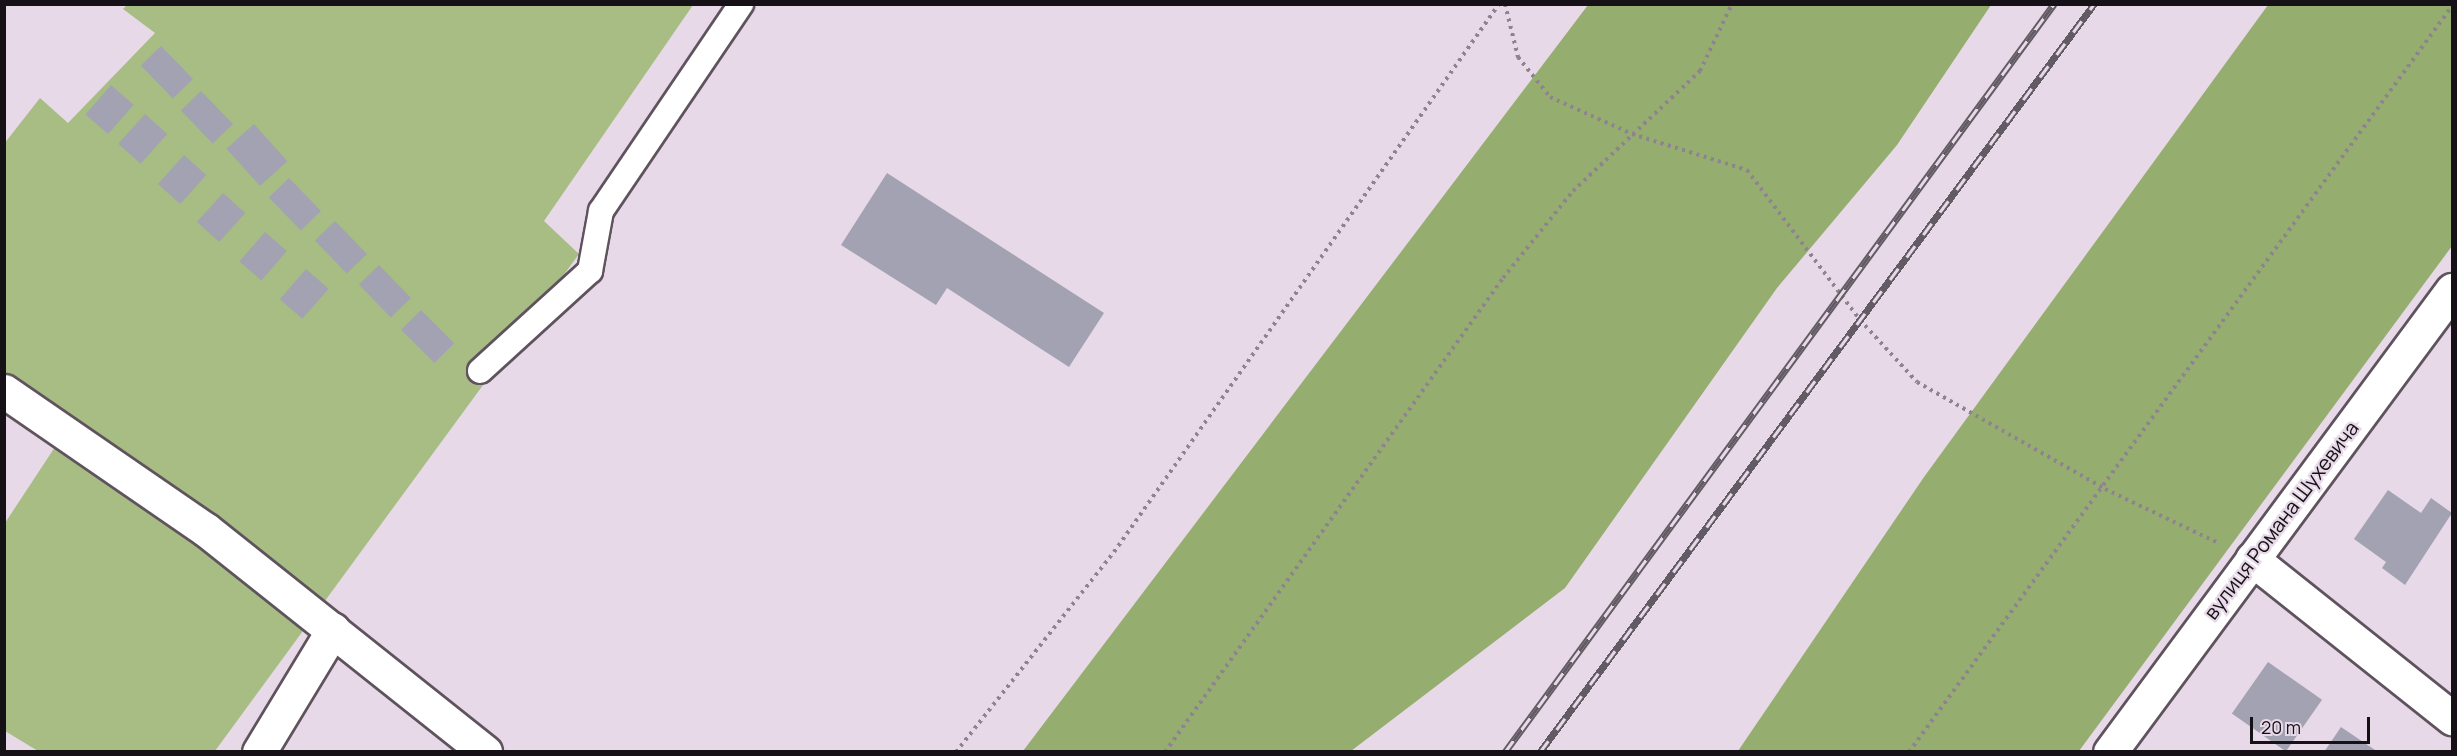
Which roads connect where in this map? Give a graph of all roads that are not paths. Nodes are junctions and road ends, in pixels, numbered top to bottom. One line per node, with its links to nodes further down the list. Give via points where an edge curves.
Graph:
1 (741, 4): 3 (lane, via 601,211 590,271)
2 (2452, 290): 5 (street, вулиця Романа Шухевича)
3 (480, 371)
4 (4, 391): 6 (street, via 205,529)
5 (2252, 559): 7 (street); 10 (street, вулиця Романа Шухевича)
6 (333, 630): 8 (street); 9 (street)
7 (2452, 717)
8 (259, 752)
9 (485, 752)
10 (2110, 752)

